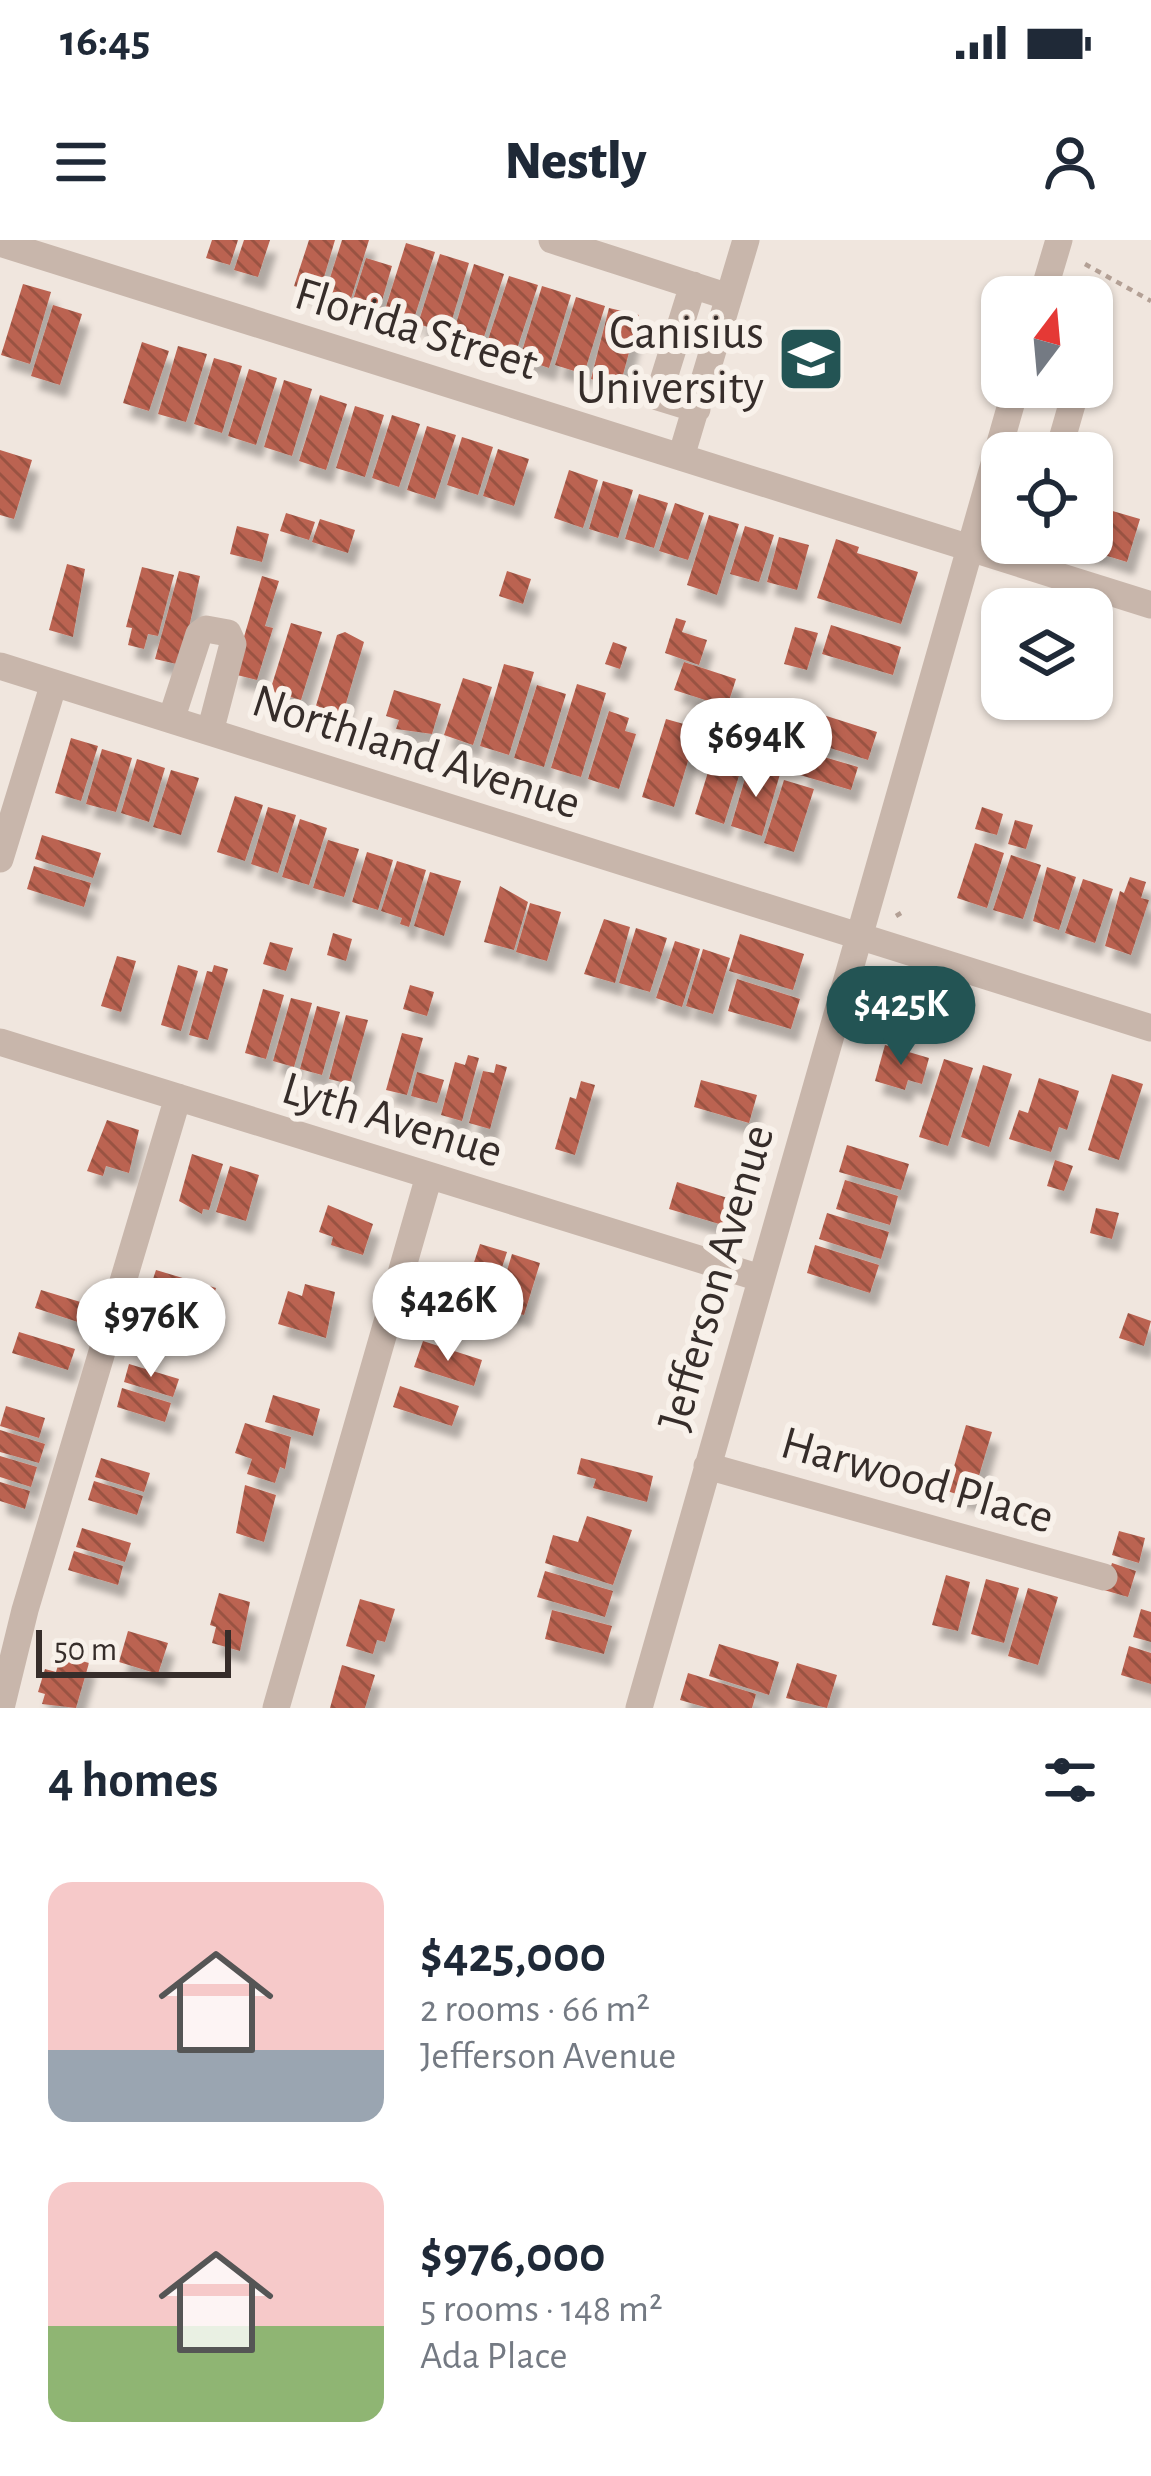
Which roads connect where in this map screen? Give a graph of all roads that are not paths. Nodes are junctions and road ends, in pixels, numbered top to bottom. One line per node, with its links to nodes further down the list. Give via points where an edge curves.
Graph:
1 (552, 240): 6 (street)
2 (746, 240): 7 (street)
3 (1058, 240): 5 (street)
4 (0, 243): 9 (street, Florida Street)
5 (1048, 276)
6 (693, 285): 7 (street); 8 (street, via 658,397)
7 (729, 297): 8 (street)
8 (697, 409): 9 (street)
9 (682, 457): 11 (street, Florida Street)
10 (981, 516): 11 (street, Jefferson Avenue)
11 (970, 548): 12 (street, Florida Street); 18 (street, Jefferson Avenue)
12 (1151, 605)
13 (0, 666): 14 (street, Northland Avenue)
14 (54, 683): 15 (street, Northland Avenue); 17 (street)
15 (171, 720): 16 (street, Northland Avenue); 16 (street, via 199,634 214,628 232,644)
16 (210, 732): 18 (street, Northland Avenue)
17 (0, 859)
18 (859, 937): 19 (street, Northland Avenue); 23 (street, Jefferson Avenue)
19 (1151, 1028)
20 (0, 1042): 21 (street, Lyth Avenue)
21 (178, 1097): 22 (street, Lyth Avenue); 26 (street)
22 (429, 1176): 23 (street, Lyth Avenue); 27 (street)
23 (760, 1278): 24 (street, Jefferson Avenue)
24 (707, 1466): 25 (street, Harwood Place); 28 (street, Jefferson Avenue)
25 (1105, 1577)
26 (1, 1708)
27 (276, 1708)
28 (639, 1708)

